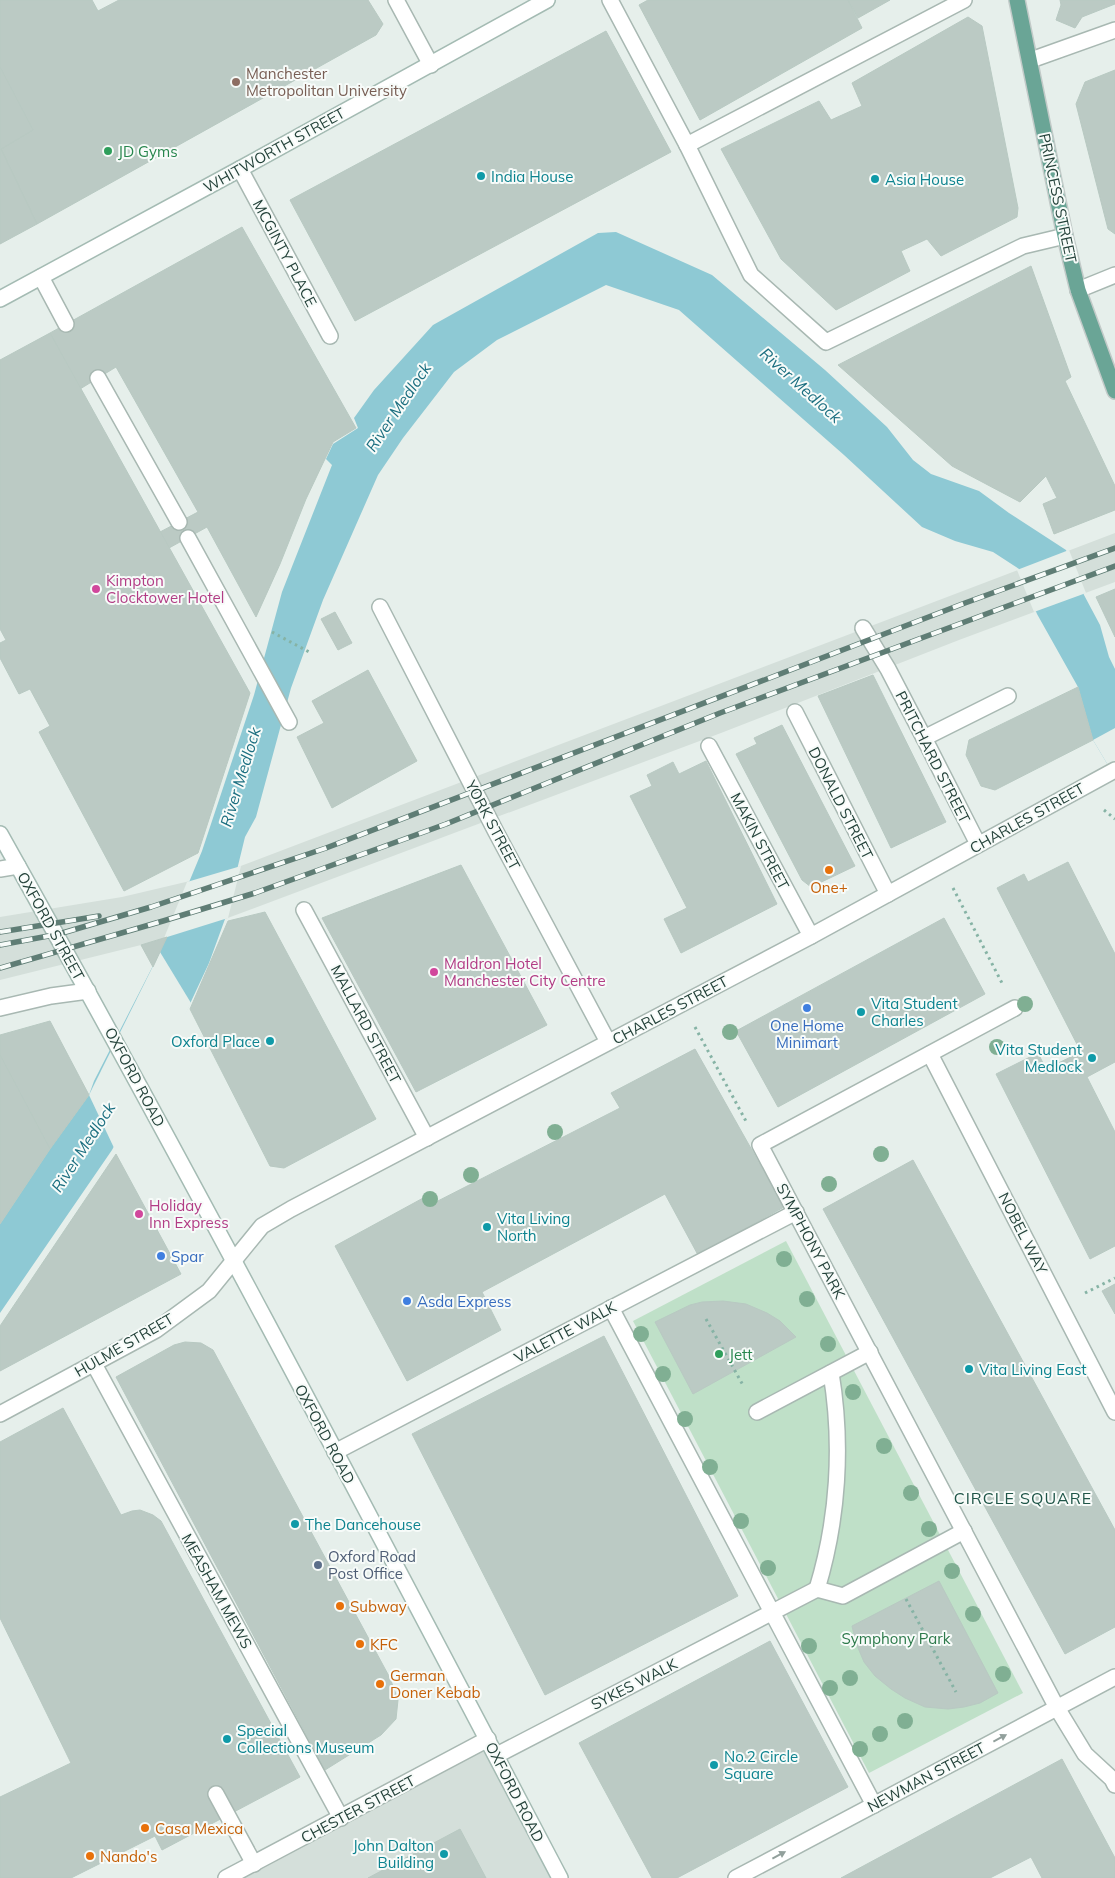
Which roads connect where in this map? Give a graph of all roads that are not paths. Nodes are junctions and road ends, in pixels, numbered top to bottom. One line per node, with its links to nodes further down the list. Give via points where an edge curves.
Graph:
1 (396, 0): 8 (street)
2 (548, 0): 8 (street, WHITWORTH STREET)
3 (610, 0): 9 (street)
4 (964, 0): 9 (street)
5 (1018, 0): 7 (main road, PRINCESS STREET)
6 (1115, 30): 7 (street)
7 (1030, 60): 11 (main road, PRINCESS STREET)
8 (431, 65): 10 (street, WHITWORTH STREET)
9 (687, 145): 11 (street, via 751,275 826,342 1023,246)
10 (240, 169): 13 (street, WHITWORTH STREET); 17 (street, MCGINTY PLACE)
11 (1066, 236): 14 (main road, PRINCESS STREET)
12 (1115, 275): 14 (street)
13 (41, 276): 15 (street, WHITWORTH STREET); 16 (street)
14 (1078, 290): 19 (main road, PRINCESS STREET)
15 (0, 298)
16 (66, 324)
17 (330, 336)
18 (98, 378): 20 (street)
19 (1115, 391)
20 (179, 522)
21 (188, 538): 26 (street)
22 (380, 607): 40 (street, YORK STREET)
23 (863, 628): 27 (street, PRITCHARD STREET)
24 (1008, 696): 27 (street)
25 (795, 712): 34 (street, DONALD STREET)
26 (289, 722)
27 (924, 738): 31 (street, PRITCHARD STREET)
28 (709, 746): 36 (street, MAKIN STREET)
29 (1113, 770): 31 (street, CHARLES STREET)
30 (0, 834): 32 (street, OXFORD STREET)
31 (978, 844): 34 (street, CHARLES STREET)
32 (18, 866): 33 (street); 37 (street, OXFORD STREET)
33 (0, 869)
34 (888, 894): 36 (street, CHARLES STREET)
35 (304, 910): 42 (street, MALLARD STREET)
36 (811, 936): 40 (street, CHARLES STREET)
37 (88, 991): 38 (street); 44 (street, OXFORD ROAD)
38 (0, 1008)
39 (1015, 1008): 41 (street)
40 (608, 1042): 42 (street, CHARLES STREET)
41 (930, 1054): 43 (street, SYMPHONY PARK, via 760,1145); 50 (street, NOBEL WAY)
42 (427, 1138): 44 (street, CHARLES STREET, via 262,1226)
43 (796, 1212): 45 (street, VALETTE WALK); 46 (street, SYMPHONY PARK)
44 (234, 1259): 47 (street, HULME STREET, via 204,1295 156,1330); 52 (street, OXFORD ROAD)
45 (610, 1308): 52 (street, VALETTE WALK); 55 (street)
46 (870, 1352): 48 (street); 53 (street, SYMPHONY PARK)
47 (94, 1364): 51 (street, HULME STREET); 63 (street, MEASHAM MEWS)
48 (831, 1373): 49 (street); 54 (street, via 837,1460 826,1561)
49 (757, 1412)
50 (1115, 1412)
51 (0, 1414)
52 (335, 1452): 58 (street, OXFORD ROAD)
53 (964, 1531): 54 (street, via 843,1596); 57 (street, SYMPHONY PARK)
54 (817, 1589): 55 (street, SYKES WALK)
55 (772, 1613): 59 (street, SYKES WALK); 62 (street)
56 (1115, 1677): 57 (street, NEWMAN STREET)
57 (1057, 1708): 60 (street, SYMPHONY PARK, via 1085,1754); 62 (street, NEWMAN STREET, one-way to 57)
58 (488, 1739): 59 (street, OXFORD ROAD); 63 (street, CHESTER STREET)
59 (497, 1755): 66 (street, OXFORD ROAD)
60 (1115, 1785)
61 (216, 1794): 64 (street)
62 (874, 1805): 67 (street, NEWMAN STREET, one-way to 62)
63 (340, 1818): 64 (street, CHESTER STREET)
64 (254, 1864): 65 (street, CHESTER STREET)
65 (226, 1878)
66 (560, 1878)
67 (736, 1878)

